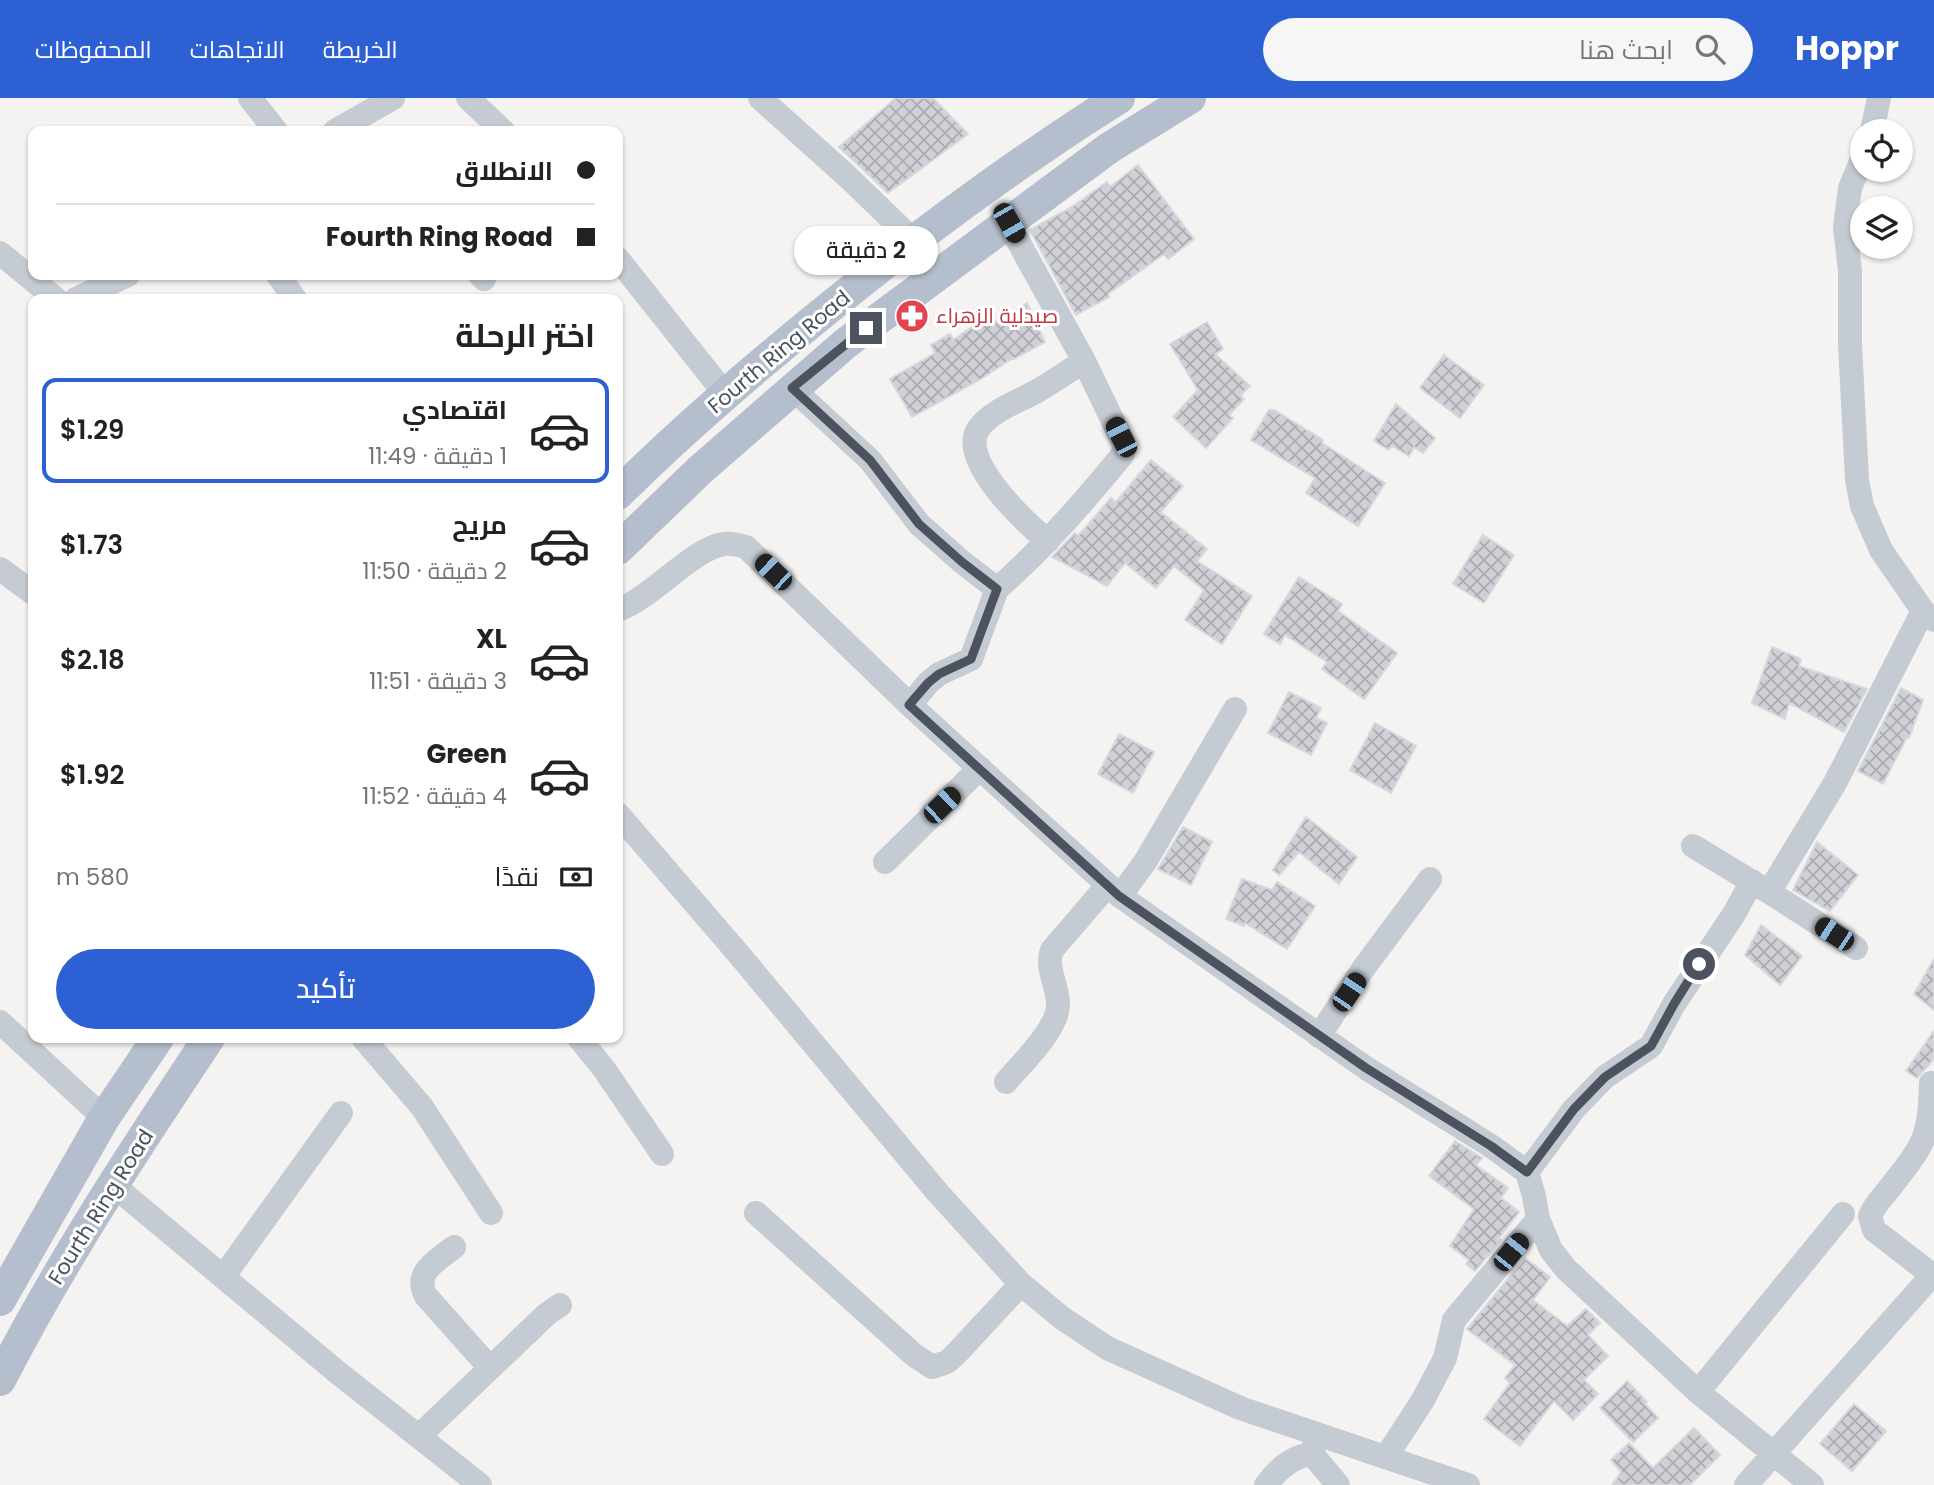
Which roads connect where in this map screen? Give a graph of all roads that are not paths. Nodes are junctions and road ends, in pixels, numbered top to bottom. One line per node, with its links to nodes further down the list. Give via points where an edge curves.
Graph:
1 (250, 98): 9 (street)
2 (393, 98): 10 (street)
3 (468, 98): 11 (street)
4 (760, 98): 14 (street)
5 (1119, 98): 14 (main road, Fourth Ring Road, via 1043,145)
6 (1190, 98): 13 (main road, Fourth Ring Road, via 1110,148)
7 (1879, 98): 8 (street)
8 (1875, 119)
9 (272, 126)
10 (354, 126)
11 (498, 126)
12 (1852, 182): 32 (street, via 1845,227 1861,506 1881,550)
13 (1009, 223): 22 (street); 23 (main road, Fourth Ring Road)
14 (913, 240): 24 (main road, Fourth Ring Road)
15 (0, 253): 17 (street)
16 (623, 265): 24 (street)
17 (28, 276)
18 (33, 280): 20 (street)
19 (117, 280): 21 (street)
20 (50, 294)
21 (87, 294)
22 (1084, 361): 26 (street, via 1124,444 1123,454); 26 (street, via 1000,412 979,428 975,438 996,491)
23 (792, 388): 27 (main road, Fourth Ring Road); 30 (street, via 870,460 919,524)
24 (726, 395): 25 (main road, Fourth Ring Road)
25 (623, 489)
26 (1048, 541): 30 (street)
27 (623, 543)
28 (0, 569): 29 (street)
29 (28, 589)
30 (997, 589): 33 (street, via 971,659 939,674)
31 (623, 608): 33 (street, via 708,550 724,544 746,547)
32 (1928, 615): 40 (street, via 1835,783)
33 (909, 705): 35 (street)
34 (1235, 709): 41 (street, via 1145,862)
35 (980, 768): 38 (street); 41 (street)
36 (623, 820): 63 (street, via 938,1193)
37 (1693, 846): 40 (street)
38 (885, 862)
39 (1430, 879): 44 (street)
40 (1760, 886): 42 (street); 54 (street, via 1734,914 1651,1046 1605,1077 1574,1109)
41 (1113, 891): 44 (street); 49 (street, via 1052,950 1049,961 1058,1012 1050,1029)
42 (1856, 948)
43 (0, 1022): 52 (street)
44 (1319, 1035): 54 (street)
45 (155, 1043): 52 (main road, Fourth Ring Road)
46 (206, 1043): 55 (main road, Fourth Ring Road)
47 (367, 1043): 56 (street, via 422,1107)
48 (583, 1043): 53 (street)
49 (1006, 1082)
50 (1931, 1083): 61 (street, via 1926,1136 1870,1216 1874,1230)
51 (341, 1114): 62 (street)
52 (104, 1118): 64 (main road, Fourth Ring Road)
53 (662, 1154)
54 (1527, 1172): 59 (street)
55 (113, 1185): 62 (street); 67 (main road, Fourth Ring Road)
56 (491, 1213)
57 (756, 1213): 63 (street, via 932,1367 954,1356)
58 (1843, 1214): 68 (street)
59 (1538, 1219): 68 (street, via 1566,1269); 72 (street, via 1454,1320 1446,1358)
60 (454, 1247): 66 (street, via 424,1273 422,1288)
61 (1933, 1274): 71 (street)
62 (223, 1277): 69 (street)
63 (1021, 1284): 70 (street, via 1107,1348)
64 (0, 1300)
65 (560, 1305): 66 (street)
66 (490, 1368): 69 (street)
67 (0, 1380)
68 (1698, 1392): 71 (street)
69 (419, 1436): 73 (street)
70 (1315, 1444): 72 (street); 74 (street); 75 (street)
71 (1772, 1455): 77 (street); 78 (street)
72 (1386, 1457): 76 (street)
73 (480, 1485)
74 (1266, 1485)
75 (1338, 1485)
76 (1466, 1485)
77 (1746, 1485)
78 (1812, 1485)

